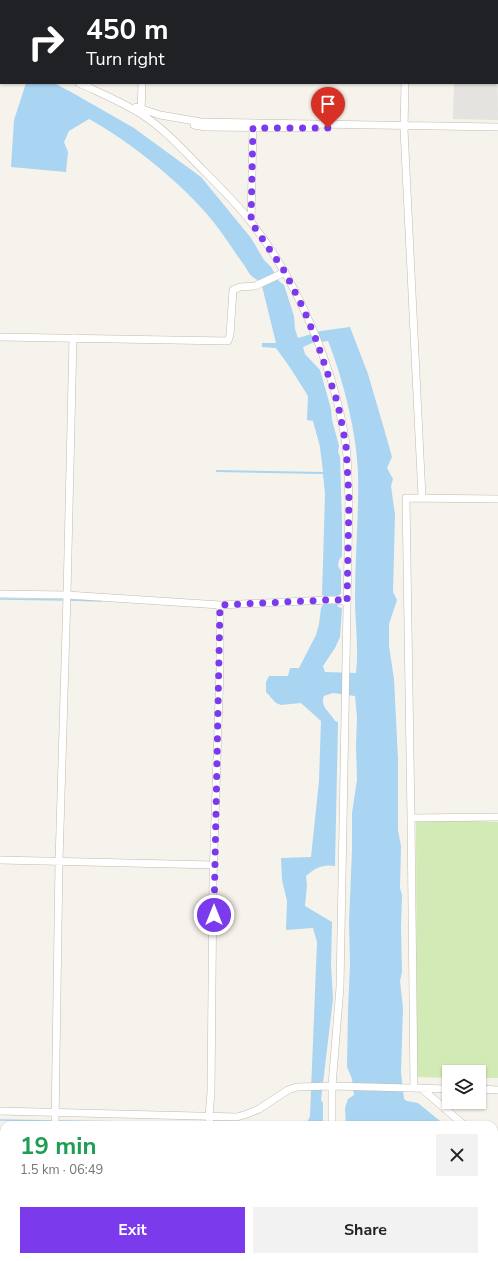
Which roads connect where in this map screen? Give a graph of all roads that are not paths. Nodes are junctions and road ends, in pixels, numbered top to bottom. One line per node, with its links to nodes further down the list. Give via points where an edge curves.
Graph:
1 (81, 84): 5 (street)
2 (92, 84): 5 (street)
3 (142, 84): 5 (street)
4 (405, 84): 6 (street)
5 (141, 111): 6 (street, via 201,122); 8 (street, via 175,122 206,127); 10 (street, via 228,194)
6 (404, 127): 7 (street); 8 (street); 9 (street); 14 (street)
7 (498, 127)
8 (253, 128): 10 (street)
9 (498, 131)
10 (251, 222): 11 (street)
11 (282, 274): 13 (street, via 259,285 233,290 228,340); 18 (street, via 314,332 333,387 346,445 349,499)
12 (0, 337): 13 (street)
13 (72, 338): 17 (street)
14 (422, 497): 15 (street); 21 (street, via 406,498)
15 (498, 499)
16 (0, 594): 17 (street)
17 (67, 598): 19 (street); 23 (street)
18 (347, 602): 19 (street, via 327,600); 25 (street, via 340,987)
19 (220, 605): 24 (street)
20 (498, 817): 21 (street)
21 (411, 818): 26 (street)
22 (0, 860): 23 (street)
23 (59, 862): 24 (street); 31 (street)
24 (214, 865): 32 (street)
25 (332, 1086): 26 (street); 32 (street, via 309,1086 288,1090 260,1109 237,1117); 35 (street)
26 (418, 1088): 27 (street); 36 (street)
27 (442, 1089)
28 (486, 1089): 29 (street)
29 (498, 1090)
30 (0, 1111): 31 (street)
31 (55, 1112): 32 (street); 33 (street)
32 (209, 1116): 34 (street)
33 (55, 1121)
34 (210, 1121)
35 (332, 1121)
36 (459, 1121)
37 (329, 1261): 38 (street)
38 (341, 1261)

